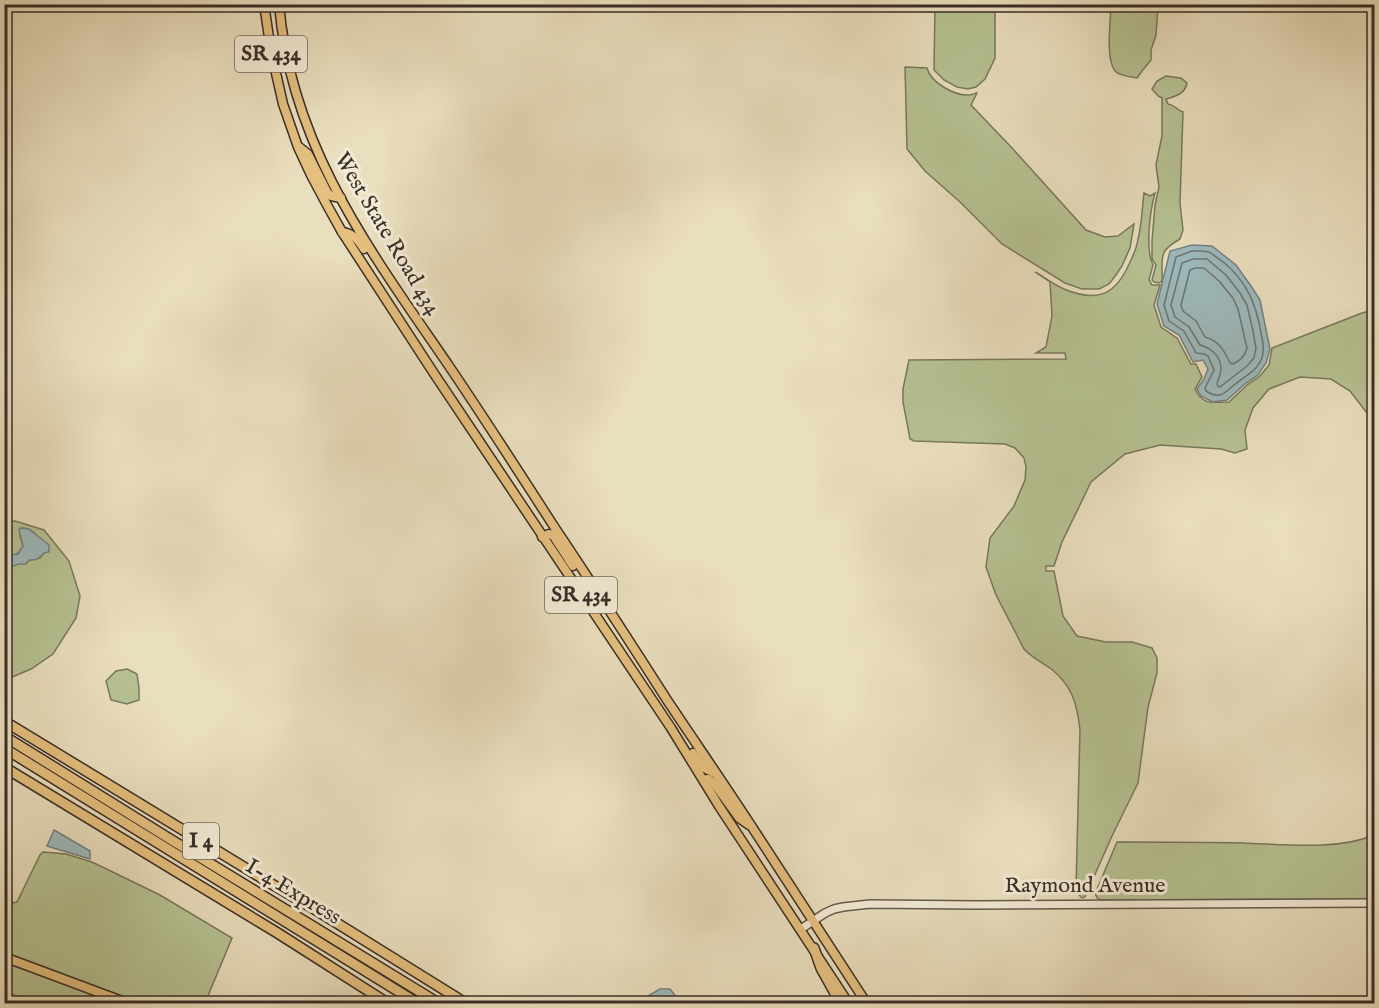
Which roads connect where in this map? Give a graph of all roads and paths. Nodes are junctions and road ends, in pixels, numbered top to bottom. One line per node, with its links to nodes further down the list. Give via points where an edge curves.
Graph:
1 (264, 4): 3 (main road, SR 434, via 278,86)
2 (279, 4): 4 (main road, West State Road 434 / SR 434, via 283,39 302,114)
3 (298, 147): 4 (main road, via 308,154 327,192); 5 (main road, SR 434)
4 (340, 198): 6 (main road, West State Road 434 / SR 434)
5 (342, 232): 6 (main road, via 359,241); 7 (main road, SR 434)
6 (384, 271): 8 (main road, West State Road 434 / SR 434)
7 (542, 537): 8 (main road, via 552,535 574,567); 10 (main road, SR 434)
8 (586, 575): 14 (main road, SR 434)
9 (4, 721): 22 (highway, I 4)
10 (670, 728): 14 (main road, via 704,768); 15 (main road, SR 434)
11 (4, 736): 26 (highway, I-4 Express)
12 (4, 748): 25 (highway, I-4 Express)
13 (4, 767): 24 (highway, I 4)
14 (716, 774): 16 (main road, SR 434)
15 (704, 780): 16 (main road, via 714,782 739,818); 19 (main road, SR 434)
16 (753, 829): 18 (main road, SR 434)
17 (1374, 903): 18 (street, Raymond Avenue, via 870,904 843,907)
18 (812, 921): 19 (street, Raymond Avenue); 29 (main road, SR 434)
19 (801, 929): 20 (main road, SR 434)
20 (814, 948): 27 (highway); 28 (main road, SR 434)
21 (4, 957): 23 (main road)
22 (467, 1003)
23 (130, 1004)
24 (389, 1004)
25 (419, 1004)
26 (440, 1004)
27 (841, 1004)
28 (849, 1004)
29 (867, 1004)

